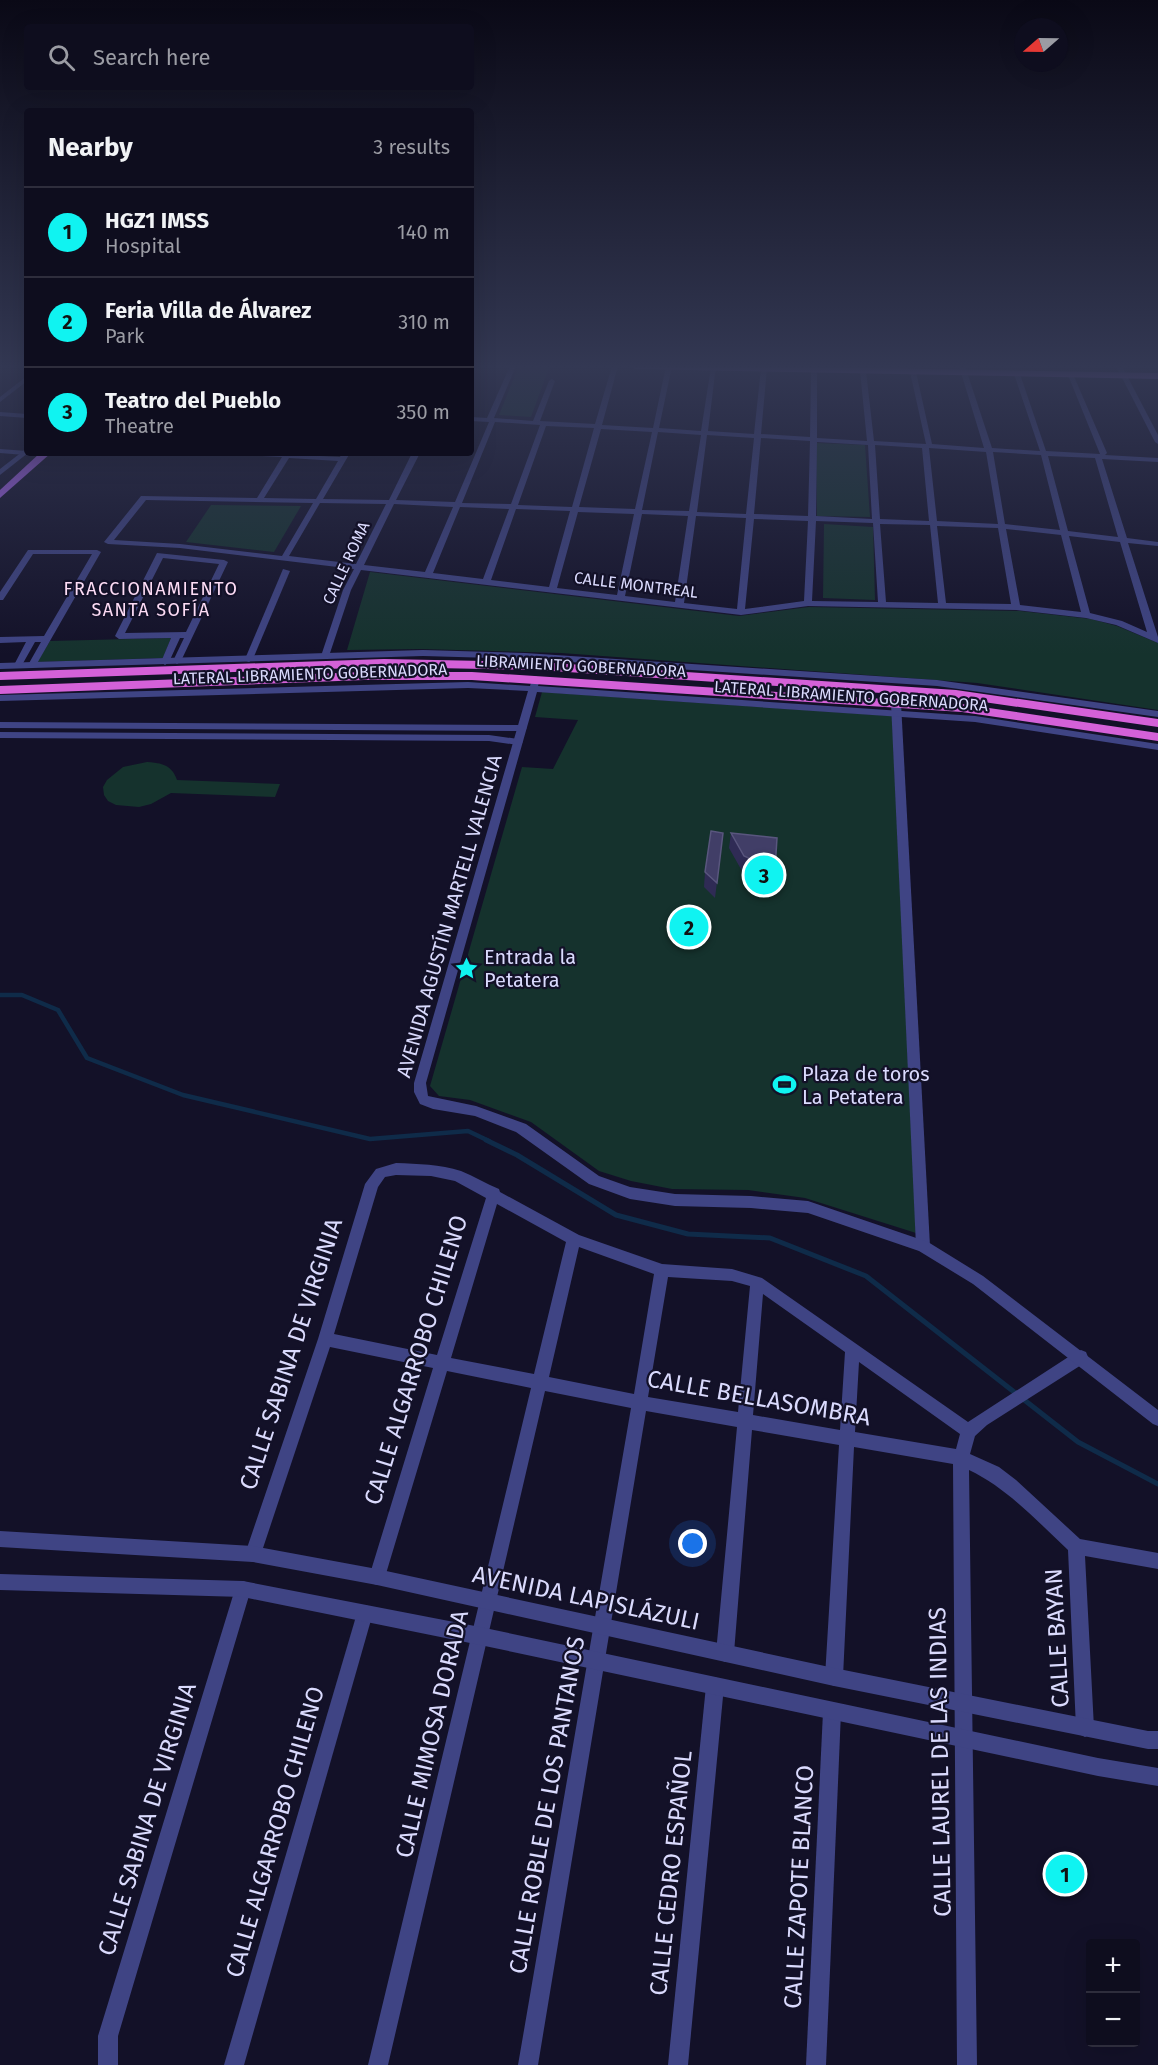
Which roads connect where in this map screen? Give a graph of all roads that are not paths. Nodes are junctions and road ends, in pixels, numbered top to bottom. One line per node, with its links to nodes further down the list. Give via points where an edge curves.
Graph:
1 (18, 462): 19 (street)
2 (25, 462): 20 (main road)
3 (26, 462): 21 (main road)
4 (282, 462): 22 (street)
5 (340, 462): 23 (street)
6 (411, 462): 24 (street, CALLE ROMA)
7 (475, 462): 25 (street)
8 (527, 462): 26 (street)
9 (587, 462): 27 (street)
10 (648, 462): 28 (street)
11 (700, 462): 29 (street)
12 (755, 462): 30 (street)
13 (813, 462): 31 (street)
14 (873, 462): 32 (street)
15 (928, 462): 33 (street)
16 (990, 462): 34 (street)
17 (1046, 462): 35 (street)
18 (1103, 462): 36 (street)
19 (0, 473)
20 (0, 488)
21 (0, 495)
22 (259, 500): 23 (street); 38 (street, CALLE MONTREAL, via 144,498 108,542)
23 (318, 501): 24 (street); 38 (street)
24 (391, 502): 25 (street); 39 (street, CALLE ROMA)
25 (457, 505): 26 (street); 41 (street)
26 (513, 507): 27 (street); 42 (street)
27 (574, 509): 28 (street); 43 (street)
28 (638, 512): 29 (street); 45 (street)
29 (693, 514): 30 (street); 48 (street)
30 (750, 516): 31 (street); 51 (street)
31 (812, 519): 32 (street); 46 (street)
32 (877, 521): 33 (street); 47 (street)
33 (933, 523): 34 (street); 49 (street)
34 (1002, 526): 35 (street); 50 (street)
35 (1064, 533): 36 (street); 52 (street)
36 (1123, 540): 37 (street); 57 (street)
37 (1158, 544)
38 (284, 559): 39 (street, CALLE MONTREAL)
39 (358, 567): 41 (street, CALLE MONTREAL); 59 (street, CALLE ROMA)
40 (286, 571): 60 (street)
41 (428, 575): 42 (street, CALLE MONTREAL)
42 (486, 582): 43 (street, CALLE MONTREAL)
43 (552, 590): 45 (street, CALLE MONTREAL)
44 (0, 598): 56 (street, via 31,552 97,552)
45 (620, 598): 48 (street, CALLE MONTREAL)
46 (808, 603): 47 (street, CALLE MONTREAL); 51 (street, CALLE MONTREAL)
47 (882, 604): 49 (street, CALLE MONTREAL)
48 (680, 605): 51 (street, CALLE MONTREAL)
49 (942, 605): 50 (street, CALLE MONTREAL)
50 (1016, 607): 52 (street, CALLE MONTREAL)
51 (741, 612)
52 (1086, 615): 57 (street, CALLE MONTREAL, via 1119,623)
53 (189, 635): 54 (street); 54 (street, via 224,562 160,555 118,636); 61 (street)
54 (177, 636): 62 (street)
55 (32, 639): 56 (street); 58 (street); 64 (street)
56 (46, 639): 63 (street)
57 (1155, 639)
58 (0, 640)
59 (325, 656): 60 (street, LATERAL LIBRAMIENTO GOBERNADORA); 66 (street, LATERAL LIBRAMIENTO GOBERNADORA, via 514,656)
60 (249, 659): 61 (street, LATERAL LIBRAMIENTO GOBERNADORA)
61 (177, 661): 62 (street, LATERAL LIBRAMIENTO GOBERNADORA)
62 (165, 662): 63 (street, LATERAL LIBRAMIENTO GOBERNADORA)
63 (32, 664): 64 (street, LATERAL LIBRAMIENTO GOBERNADORA)
64 (18, 665): 65 (street, LATERAL LIBRAMIENTO GOBERNADORA)
65 (0, 667): 67 (highway)
66 (737, 670): 69 (highway); 76 (street, LATERAL LIBRAMIENTO GOBERNADORA, via 937,683)
67 (87, 672): 68 (highway, LIBRAMIENTO GOBERNADORA); 69 (highway, LIBRAMIENTO GOBERNADORA, via 438,662)
68 (0, 676)
69 (699, 676): 77 (highway, LIBRAMIENTO GOBERNADORA, via 996,698)
70 (290, 679): 71 (highway, LIBRAMIENTO GOBERNADORA, via 394,675); 72 (highway); 73 (highway, LIBRAMIENTO GOBERNADORA)
71 (535, 684): 72 (street, LATERAL LIBRAMIENTO GOBERNADORA); 75 (highway, LIBRAMIENTO GOBERNADORA); 79 (street, AVENIDA AGUSTÍN MARTELL VALENCIA)
72 (409, 686): 74 (street, LATERAL LIBRAMIENTO GOBERNADORA)
73 (0, 690)
74 (0, 698)
75 (896, 708): 83 (highway, LIBRAMIENTO GOBERNADORA, via 1021,716); 85 (street, LATERAL LIBRAMIENTO GOBERNADORA); 88 (street)
76 (1158, 714)
77 (1158, 723)
78 (0, 725): 80 (street)
79 (522, 728): 81 (street); 84 (street, AVENIDA AGUSTÍN MARTELL VALENCIA)
80 (135, 731): 81 (street); 82 (street)
81 (298, 732): 84 (street)
82 (0, 735)
83 (1158, 737)
84 (518, 742): 88 (street, AVENIDA AGUSTÍN MARTELL VALENCIA, via 420,1083 424,1100 476,1111 521,1128 594,1180 630,1193 675,1200 808,1207)
85 (1158, 747)
86 (494, 1193): 87 (street); 91 (street, CALLE SABINA DE VIRGINIA, via 458,1176 431,1170 396,1169 381,1173 372,1184); 94 (street, CALLE ALGARROBO CHILENO)
87 (574, 1239): 89 (street); 95 (street, CALLE MIMOSA DORADA)
88 (923, 1246): 93 (street, AVENIDA AGUSTÍN MARTELL VALENCIA, via 978,1280)
89 (662, 1270): 90 (street, via 732,1275); 96 (street, CALLE ROBLE DE LOS PANTANOS)
90 (757, 1282): 92 (street); 98 (street)
91 (325, 1339): 94 (street, CALLE BELLASOMBRA); 104 (street, CALLE SABINA DE VIRGINIA)
92 (852, 1350): 99 (street); 100 (street)
93 (1081, 1357): 97 (street, AVENIDA AGUSTÍN MARTELL VALENCIA); 99 (street)
94 (442, 1363): 95 (street, CALLE BELLASOMBRA); 106 (street, CALLE ALGARROBO CHILENO)
95 (540, 1383): 96 (street, CALLE BELLASOMBRA); 109 (street, CALLE MIMOSA DORADA)
96 (640, 1403): 98 (street, CALLE BELLASOMBRA); 111 (street, CALLE ROBLE DE LOS PANTANOS)
97 (1158, 1419)
98 (745, 1421): 100 (street, CALLE BELLASOMBRA); 113 (street)
99 (969, 1431): 101 (street, CALLE LAUREL DE LAS INDIAS)
100 (847, 1437): 101 (street, CALLE BELLASOMBRA); 115 (street)
101 (961, 1458): 103 (street, CALLE BELLASOMBRA, via 1010,1486); 117 (street, CALLE LAUREL DE LAS INDIAS)
102 (0, 1539): 104 (street, AVENIDA LAPISLÁZULI)
103 (1076, 1546): 105 (street); 119 (street, CALLE BAYAN)
104 (253, 1554): 106 (street, AVENIDA LAPISLÁZULI)
105 (1158, 1561)
106 (377, 1577): 109 (street, AVENIDA LAPISLÁZULI)
107 (0, 1582): 108 (street)
108 (243, 1589): 110 (street); 123 (street, CALLE SABINA DE VIRGINIA, via 108,2036)
109 (489, 1600): 111 (street, AVENIDA LAPISLÁZULI); 112 (street, CALLE MIMOSA DORADA)
110 (365, 1613): 112 (street); 124 (street, CALLE ALGARROBO CHILENO)
111 (602, 1627): 113 (street, AVENIDA LAPISLÁZULI); 114 (street, CALLE ROBLE DE LOS PANTANOS)
112 (480, 1636): 114 (street); 125 (street, CALLE MIMOSA DORADA)
113 (725, 1653): 115 (street, AVENIDA LAPISLÁZULI)
114 (596, 1660): 116 (street); 126 (street, CALLE ROBLE DE LOS PANTANOS)
115 (834, 1677): 117 (street, AVENIDA LAPISLÁZULI)
116 (715, 1686): 118 (street); 127 (street, CALLE CEDRO ESPAÑOL)
117 (963, 1703): 119 (street, AVENIDA LAPISLÁZULI); 120 (street, CALLE LAUREL DE LAS INDIAS)
118 (832, 1712): 120 (street); 128 (street, CALLE ZAPOTE BLANCO)
119 (1085, 1728): 121 (street, AVENIDA LAPISLÁZULI)
120 (963, 1740): 122 (street); 129 (street, CALLE LAUREL DE LAS INDIAS)
121 (1158, 1740)
122 (1158, 1777)
123 (108, 2065)
124 (234, 2065)
125 (378, 2065)
126 (528, 2065)
127 (678, 2065)
128 (816, 2065)
129 (967, 2065)

